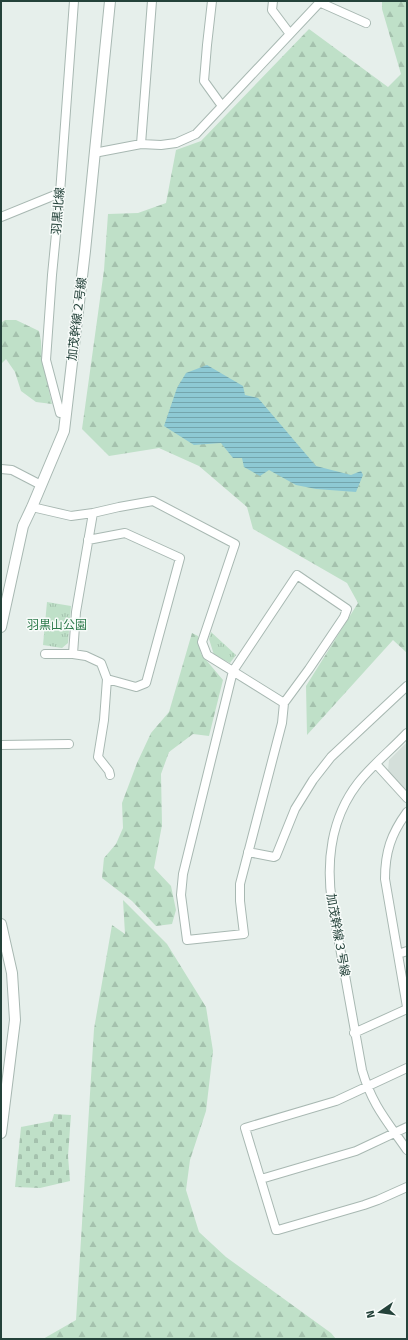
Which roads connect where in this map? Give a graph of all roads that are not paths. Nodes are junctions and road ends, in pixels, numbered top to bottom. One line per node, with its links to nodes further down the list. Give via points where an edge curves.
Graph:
1 (74, 1): 12 (street, 羽黒北線)
2 (110, 1): 11 (street, 加茂幹線２号線)
3 (152, 1): 10 (street)
4 (212, 1): 9 (street, via 204,81)
5 (272, 1): 8 (street, via 272,10)
6 (320, 2): 7 (street); 8 (street)
7 (366, 23)
8 (290, 34): 9 (street)
9 (222, 106): 10 (street, via 196,134 176,143)
10 (141, 144): 11 (street)
11 (94, 153): 14 (street, 加茂幹線２号線)
12 (60, 193): 13 (street); 14 (street, 羽黒北線, via 46,360 60,413)
13 (1, 217)
14 (66, 413): 16 (street, 加茂幹線２号線, via 64,431)
15 (1, 469): 16 (street, via 12,470)
16 (41, 485): 17 (street, 加茂幹線２号線)
17 (32, 507): 18 (street, via 71,516); 20 (street, 加茂幹線２号線, via 23,526)
18 (93, 513): 19 (street); 23 (street, via 153,501 235,544 202,642 207,655)
19 (88, 540): 22 (street, via 76,612); 24 (street, via 125,533 180,558 146,683 136,687)
20 (1, 627)
21 (45, 654): 22 (street)
22 (73, 654): 24 (street, via 86,656 101,663)
23 (233, 671): 26 (street); 26 (street, via 297,575 347,609 309,670); 34 (street, via 183,874 181,895 187,940 244,934 240,884)
24 (107, 679): 31 (street, via 98,757)
25 (407, 686): 34 (street, via 332,757 312,780 295,809 276,856)
26 (284, 703): 34 (street, via 282,723)
27 (407, 733): 30 (street, 加茂幹線３号線)
28 (69, 744): 29 (street)
29 (1, 745)
30 (376, 764): 32 (street); 39 (street, 加茂幹線３号線, via 357,784 344,805 335,829 330,855 331,896)
31 (110, 776)
32 (407, 798)
33 (407, 812): 37 (street, via 390,841 385,868)
34 (248, 852)
35 (1, 924): 43 (street, via 12,973 14,1020)
36 (407, 951): 37 (street)
37 (398, 954): 38 (street)
38 (407, 1008): 39 (street)
39 (354, 1033): 41 (street, 加茂幹線３号線)
40 (407, 1068): 41 (street)
41 (366, 1086): 44 (street, 加茂幹線３号線, via 378,1110); 46 (street, via 326,1104 245,1128)
42 (407, 1127): 44 (street)
43 (1, 1133)
44 (395, 1133): 45 (street, 加茂幹線３号線); 46 (street, via 348,1154)
45 (407, 1150)
46 (261, 1179): 47 (street, via 276,1230 364,1205)
47 (407, 1187)

